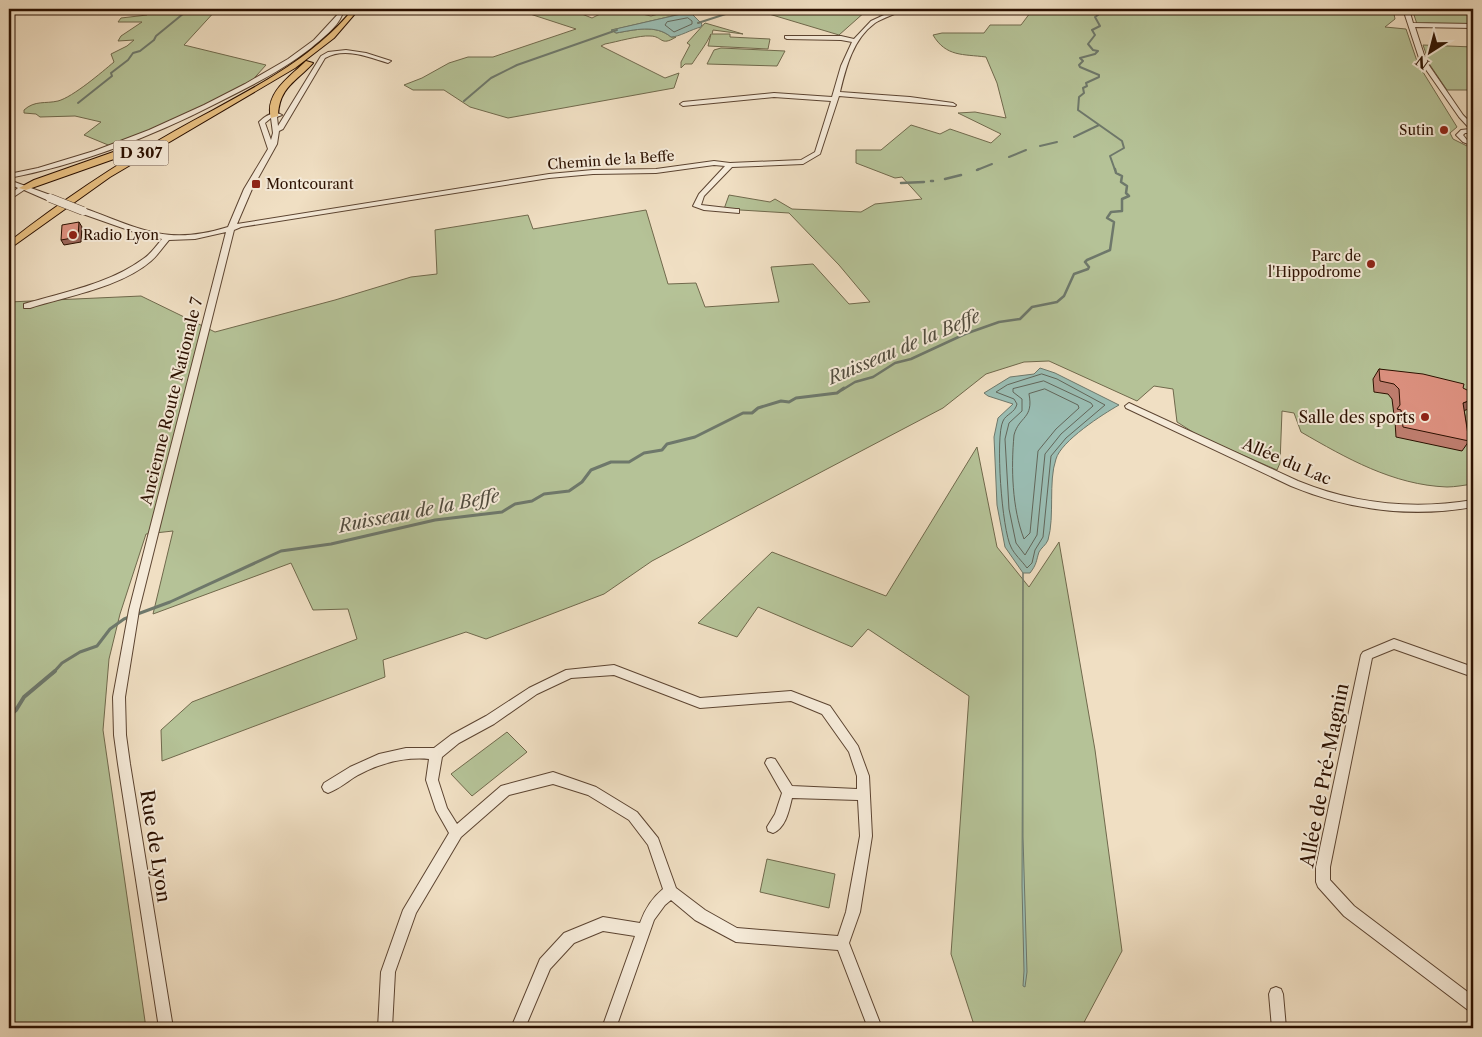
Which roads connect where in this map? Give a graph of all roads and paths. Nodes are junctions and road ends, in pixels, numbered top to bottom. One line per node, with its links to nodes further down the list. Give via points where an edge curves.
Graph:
1 (356, 9): 5 (main road, D 307)
2 (901, 9): 9 (street, Chemin de la Beffe, via 881,16)
3 (1406, 9): 6 (street)
4 (339, 15): 24 (street, via 327,32 288,62 192,114 104,150)
5 (349, 19): 11 (main road, D 307, via 320,48); 16 (main road, via 336,36 280,90 274,99)
6 (1411, 25): 7 (street); 17 (street, via 1423,60)
7 (1473, 26)
8 (787, 37): 9 (street)
9 (854, 41): 12 (street, Chemin de la Beffe)
10 (388, 60): 15 (street, via 342,51 330,52 323,57)
11 (282, 74): 26 (main road, via 128,151); 31 (main road, D 307, via 110,172)
12 (835, 97): 13 (street, via 774,94); 14 (street, via 922,99); 23 (street, Chemin de la Beffe, via 818,152 809,160)
13 (683, 104)
14 (953, 105)
15 (292, 112): 16 (street); 18 (street)
16 (274, 116): 22 (street, Ancienne Route Nationale 7, via 276,139); 22 (street, via 262,122)
17 (1461, 116): 19 (street); 20 (street)
18 (280, 129)
19 (1473, 130): 20 (street)
20 (1464, 131): 21 (street, via 1459,133 1460,137)
21 (1473, 144)
22 (271, 148): 29 (street, Ancienne Route Nationale 7, via 248,188)
23 (730, 165): 28 (street, via 701,195 697,206); 29 (street, Chemin de la Beffe, via 714,163 656,171 549,176)
24 (9, 176)
25 (9, 182): 26 (street)
26 (23, 188): 27 (street); 30 (street, bridge)
27 (9, 198)
28 (736, 211)
29 (231, 228): 30 (street, Chemin de la Beffe); 35 (street, Ancienne Route Nationale 7, via 133,615)
30 (166, 238): 32 (street, via 147,261 136,268)
31 (9, 246)
32 (27, 306)
33 (1129, 406): 34 (street, Allée du Lac, via 1294,484 1323,494 1422,510)
34 (1473, 504)
35 (124, 670): 49 (street, Rue de Lyon, via 119,696 120,735)
36 (1473, 672): 48 (street, Allée de Pré-Magnin, via 1394,644 1367,655 1323,867 1323,882 1349,911)
37 (436, 754): 39 (street, via 389,755 355,768); 41 (street, via 533,691 570,673 614,670 700,703 791,696 826,710 854,750 863,776); 43 (street, via 432,780 442,810)
38 (771, 763): 40 (street)
39 (328, 787)
40 (788, 792): 41 (street); 42 (street)
41 (864, 795): 46 (street, via 866,836 853,912)
42 (773, 827)
43 (456, 833): 44 (street, via 505,790 553,778 592,791 633,816 652,842); 50 (street, via 410,910 388,972)
44 (670, 892): 45 (street, via 649,916); 46 (street, via 700,915 736,934)
45 (644, 930): 51 (street, via 603,924 569,938 545,964); 52 (street)
46 (842, 943): 53 (street)
47 (1276, 994): 54 (street)
48 (1473, 1005)
49 (166, 1028)
50 (385, 1028)
51 (518, 1028)
52 (609, 1028)
53 (875, 1028)
54 (1279, 1028)

